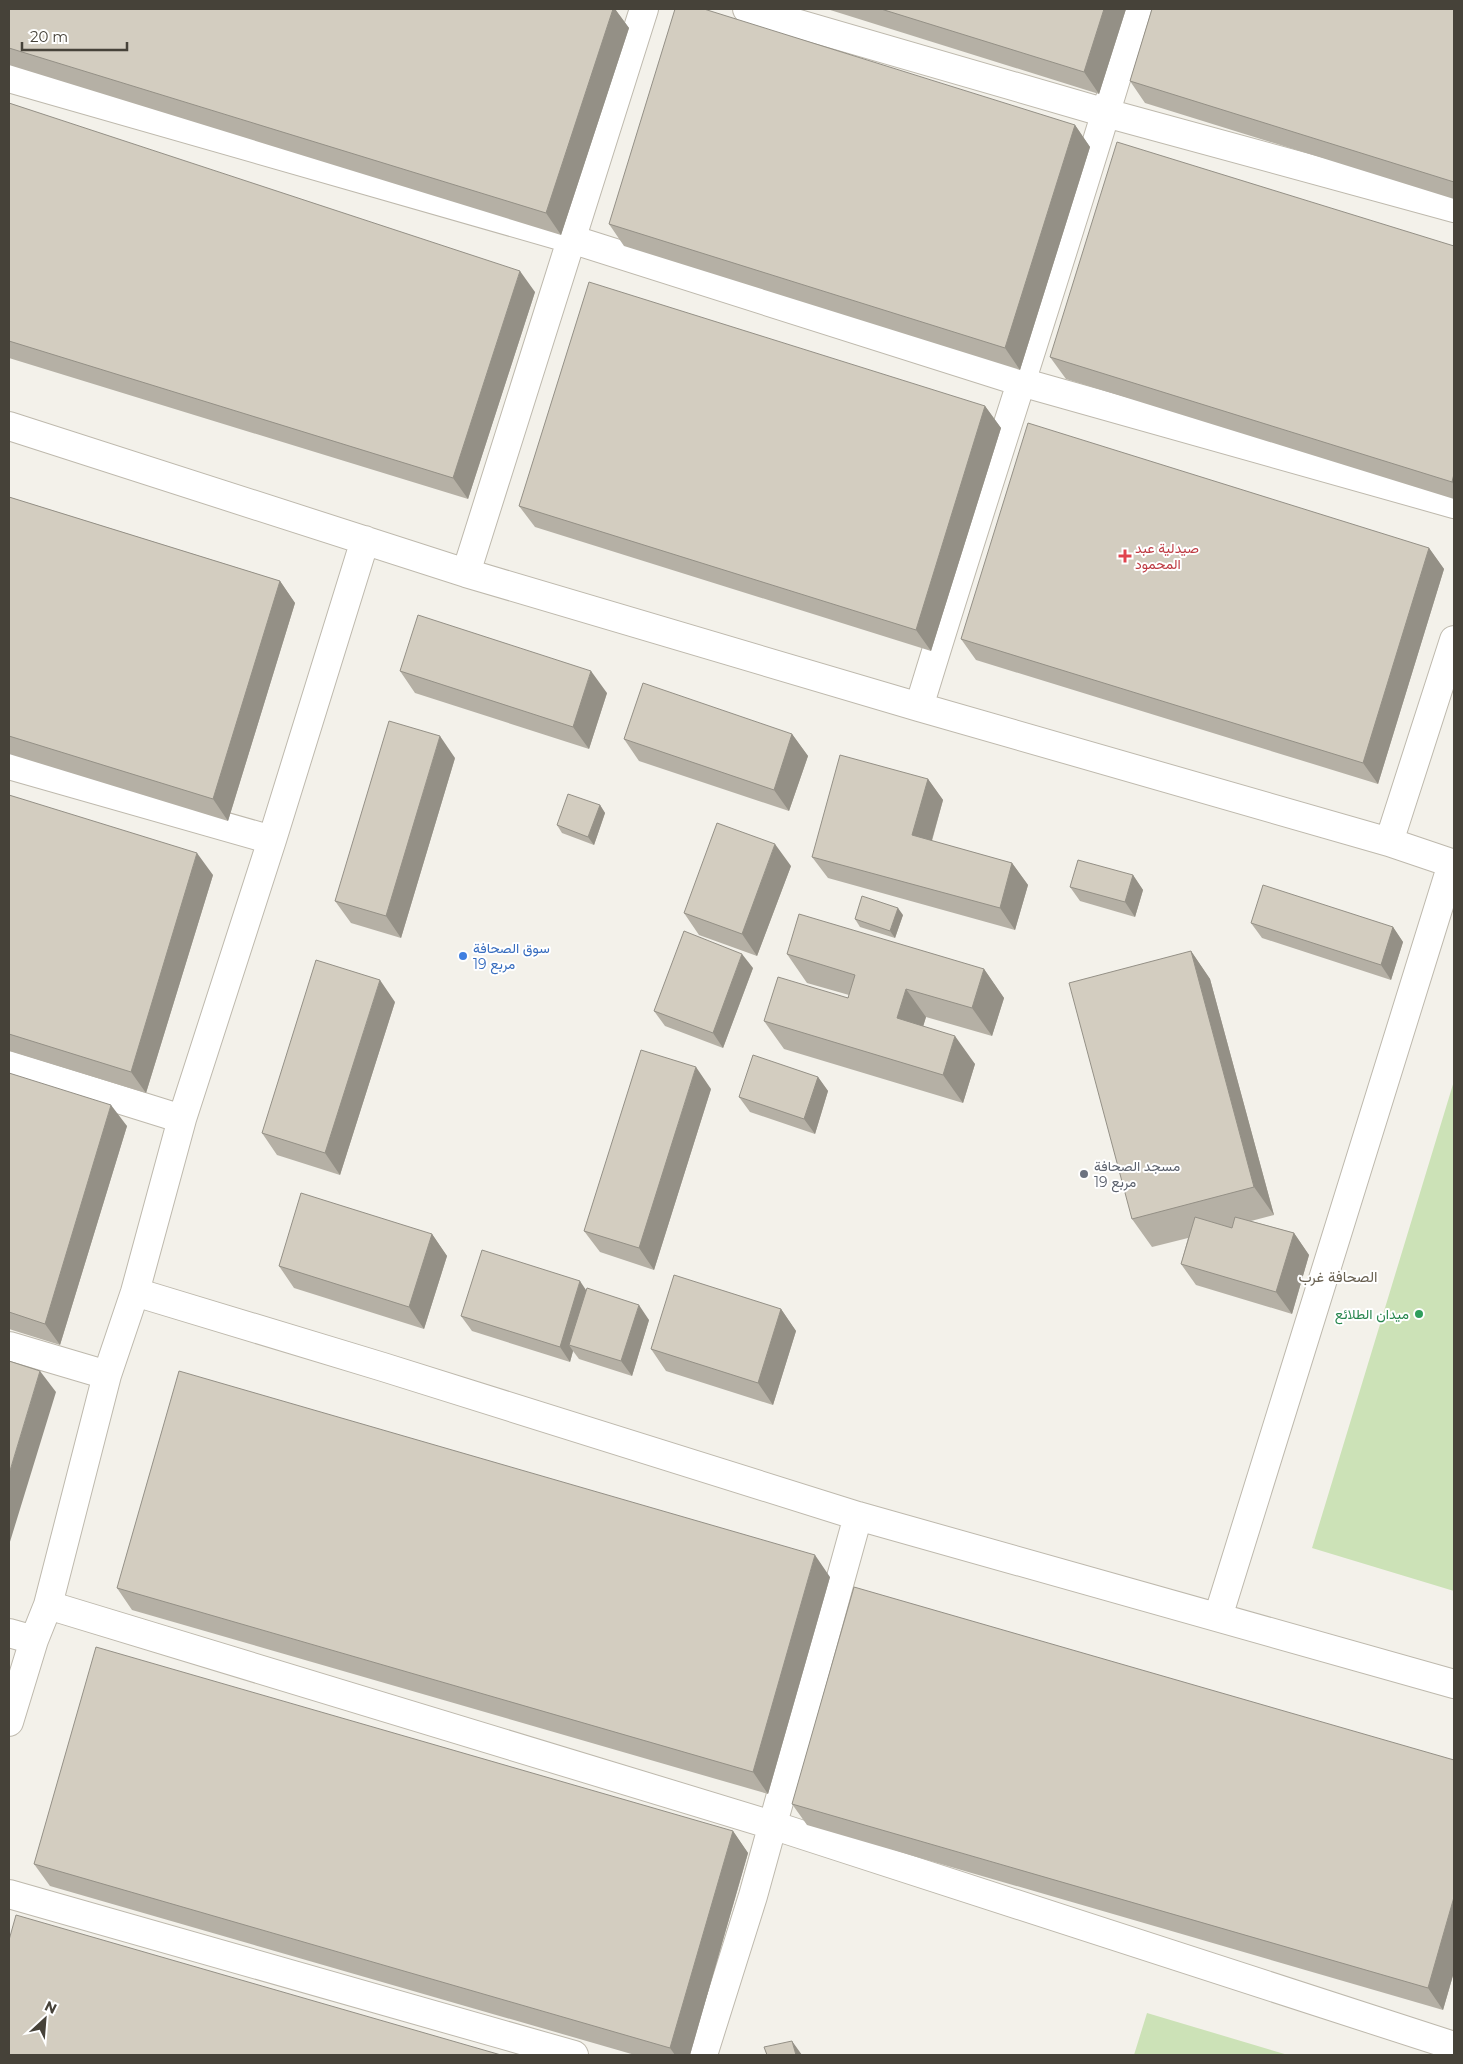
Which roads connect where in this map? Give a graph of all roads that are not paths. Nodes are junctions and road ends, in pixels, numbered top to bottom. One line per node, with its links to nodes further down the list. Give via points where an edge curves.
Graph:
1 (644, 9): 7 (street)
2 (747, 9): 5 (street)
3 (1137, 9): 5 (street)
4 (9, 78): 7 (street)
5 (1106, 113): 6 (street); 8 (street)
6 (1454, 208)
7 (571, 239): 8 (street); 12 (street)
8 (1020, 382): 10 (street); 14 (street)
9 (9, 426): 11 (street)
10 (1454, 504)
11 (365, 540): 12 (street); 16 (street)
12 (466, 573): 14 (street)
13 (1454, 640): 17 (street)
14 (919, 707): 17 (street)
15 (9, 765): 16 (street)
16 (272, 840): 20 (street)
17 (1389, 842): 18 (street)
18 (1453, 864): 26 (street)
19 (9, 1065): 20 (street)
20 (182, 1119): 21 (street)
21 (135, 1292): 23 (street); 24 (street)
22 (9, 1346): 23 (street)
23 (107, 1374): 25 (street)
24 (858, 1516): 26 (street); 31 (street)
25 (48, 1605): 28 (street); 31 (street)
26 (1218, 1618): 29 (street)
27 (9, 1633): 28 (street)
28 (34, 1640): 30 (street)
29 (1454, 1684)
30 (9, 1722)
31 (772, 1825): 33 (street); 36 (street)
32 (9, 1894): 35 (street)
33 (1454, 2046)
34 (1454, 2051): 37 (street)
35 (574, 2055)
36 (703, 2055)
37 (1453, 2055)

